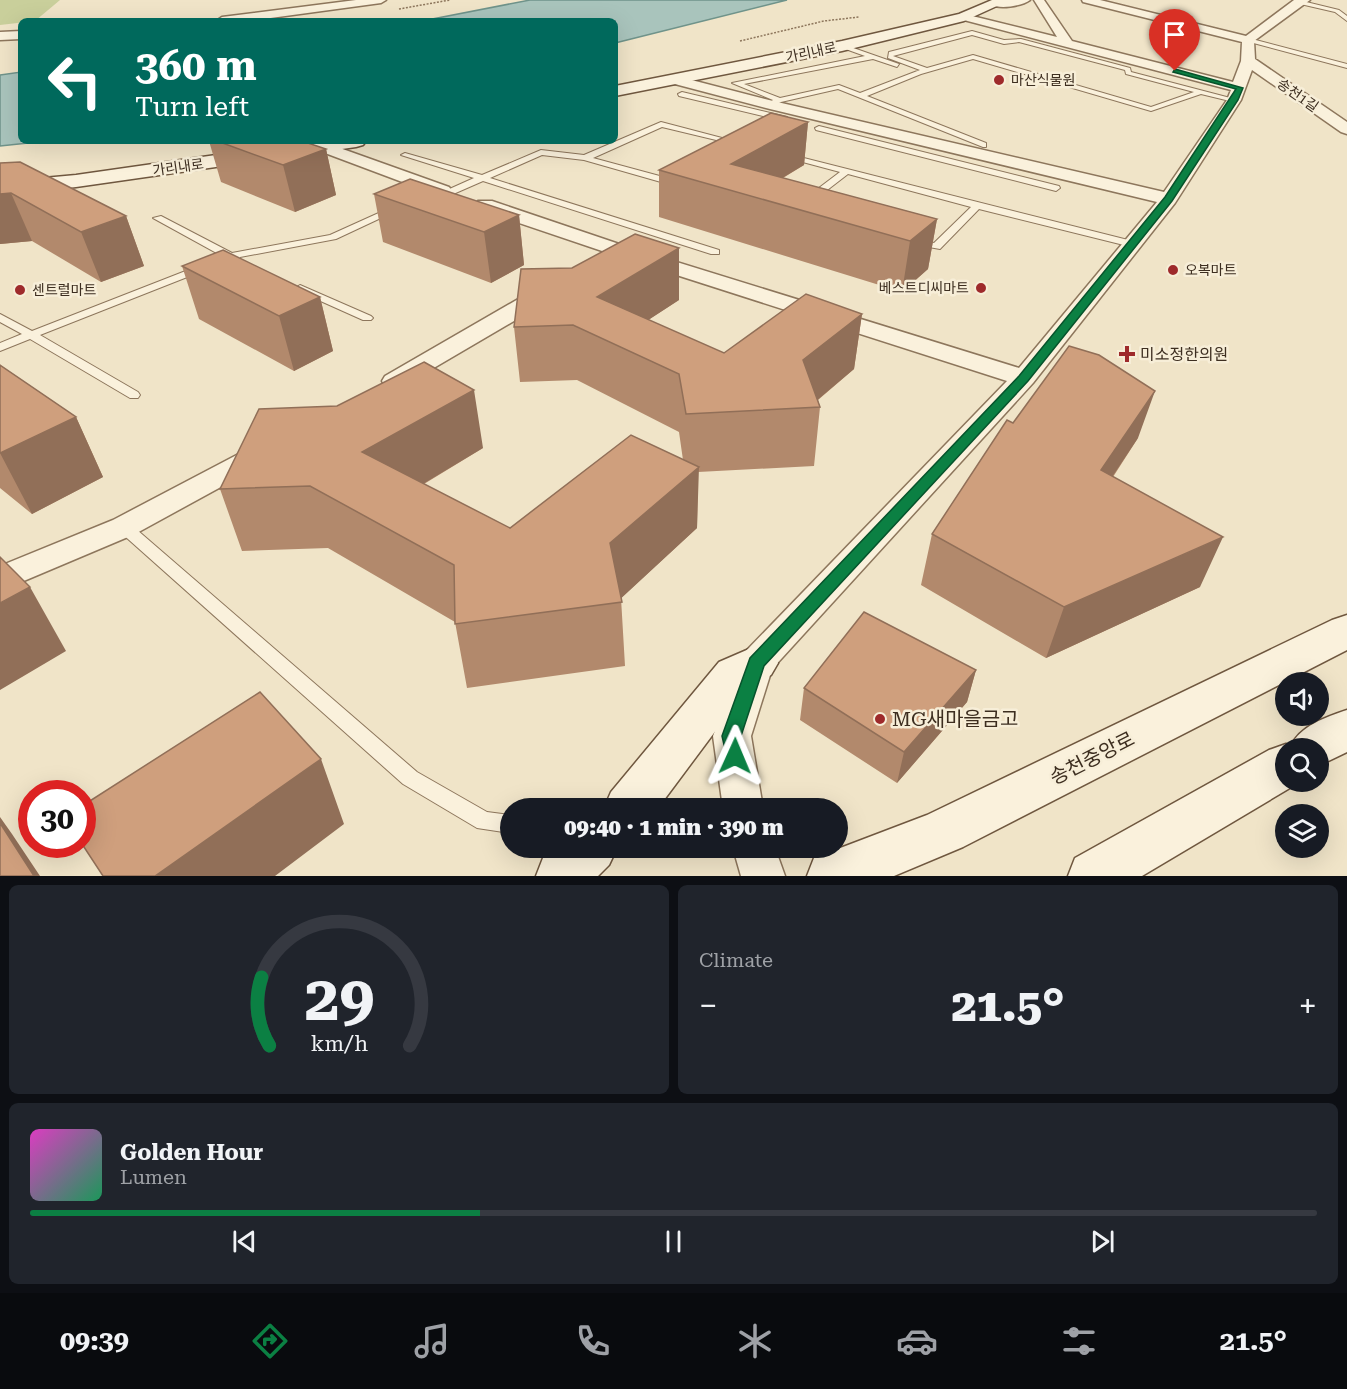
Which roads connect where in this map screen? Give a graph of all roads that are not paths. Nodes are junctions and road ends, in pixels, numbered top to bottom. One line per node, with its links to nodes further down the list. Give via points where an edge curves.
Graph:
1 (381, 0): 6 (street)
2 (1025, 0): 7 (street)
3 (1039, 0): 13 (street)
4 (1088, 0): 15 (street)
5 (1302, 1): 10 (lane, via 1337,11); 15 (street)
6 (354, 2): 9 (street)
7 (1000, 2): 8 (street, 가리내로)
8 (964, 17): 13 (street); 14 (street, 가리내로)
9 (243, 18)
10 (1347, 19)
11 (18, 35): 12 (street)
12 (0, 36)
13 (1067, 43): 22 (street)
14 (842, 45): 16 (lane); 19 (street, 가리내로)
15 (1248, 50): 17 (lane); 22 (street); 27 (street, 송천1길)
16 (872, 57): 18 (lane); 24 (lane, via 736,83)
17 (1347, 66)
18 (922, 71): 21 (lane, via 973,57 1151,109); 21 (lane, via 890,57 891,53 972,33 1004,42 1019,40 1128,69 1128,73); 23 (lane)
19 (679, 87): 20 (street, 가리내로); 24 (street); 25 (lane)
20 (618, 92)
21 (1198, 93): 22 (lane)
22 (1237, 94): 45 (street)
23 (860, 96): 24 (lane, via 839,87); 32 (lane)
24 (775, 103): 45 (street)
25 (796, 122)
26 (808, 129): 42 (lane, via 819,128)
27 (1347, 129)
28 (618, 143): 29 (lane, via 662,124)
29 (739, 143): 33 (lane); 35 (lane)
30 (340, 144): 34 (street, 가리내로)
31 (617, 144): 38 (lane)
32 (983, 145)
33 (751, 146)
34 (323, 147): 43 (street, 가리내로); 44 (street)
35 (729, 149)
36 (774, 152): 40 (lane)
37 (405, 155): 41 (lane)
38 (585, 158): 39 (lane, via 668,182); 41 (lane, via 541,152)
39 (688, 171)
40 (846, 171): 47 (lane); 48 (lane)
41 (483, 178): 44 (lane); 53 (lane)
42 (1056, 188)
43 (0, 189)
44 (438, 192): 52 (street)
45 (1169, 199): 51 (street)
46 (406, 203): 54 (lane, via 333,237)
47 (977, 206): 50 (lane, via 936,247); 51 (lane)
48 (797, 208)
49 (159, 218): 54 (lane)
50 (901, 237)
51 (1131, 244): 61 (street)
52 (618, 250): 61 (street); 62 (street, via 426,369)
53 (716, 252)
54 (231, 256): 55 (lane); 59 (lane)
55 (252, 266)
56 (294, 285): 58 (lane)
57 (0, 317): 59 (lane)
58 (367, 318)
59 (30, 336): 60 (lane); 63 (lane)
60 (0, 347)
61 (1024, 378): 68 (street)
62 (370, 394)
63 (134, 395)
64 (278, 444): 65 (street)
65 (124, 527): 66 (street); 74 (lane, via 410,778 484,821)
66 (0, 579)
67 (1347, 631): 79 (street, 송천중앙로, via 945,831)
68 (756, 663): 72 (street, via 734,674); 73 (street, via 732,736)
69 (1347, 729): 70 (street)
70 (1329, 739)
71 (1275, 771): 80 (street)
72 (636, 798)
73 (741, 798)
74 (500, 823)
75 (581, 858): 77 (street)
76 (757, 858): 78 (street)
77 (562, 876)
78 (763, 876)
79 (833, 876)
80 (1094, 876)

